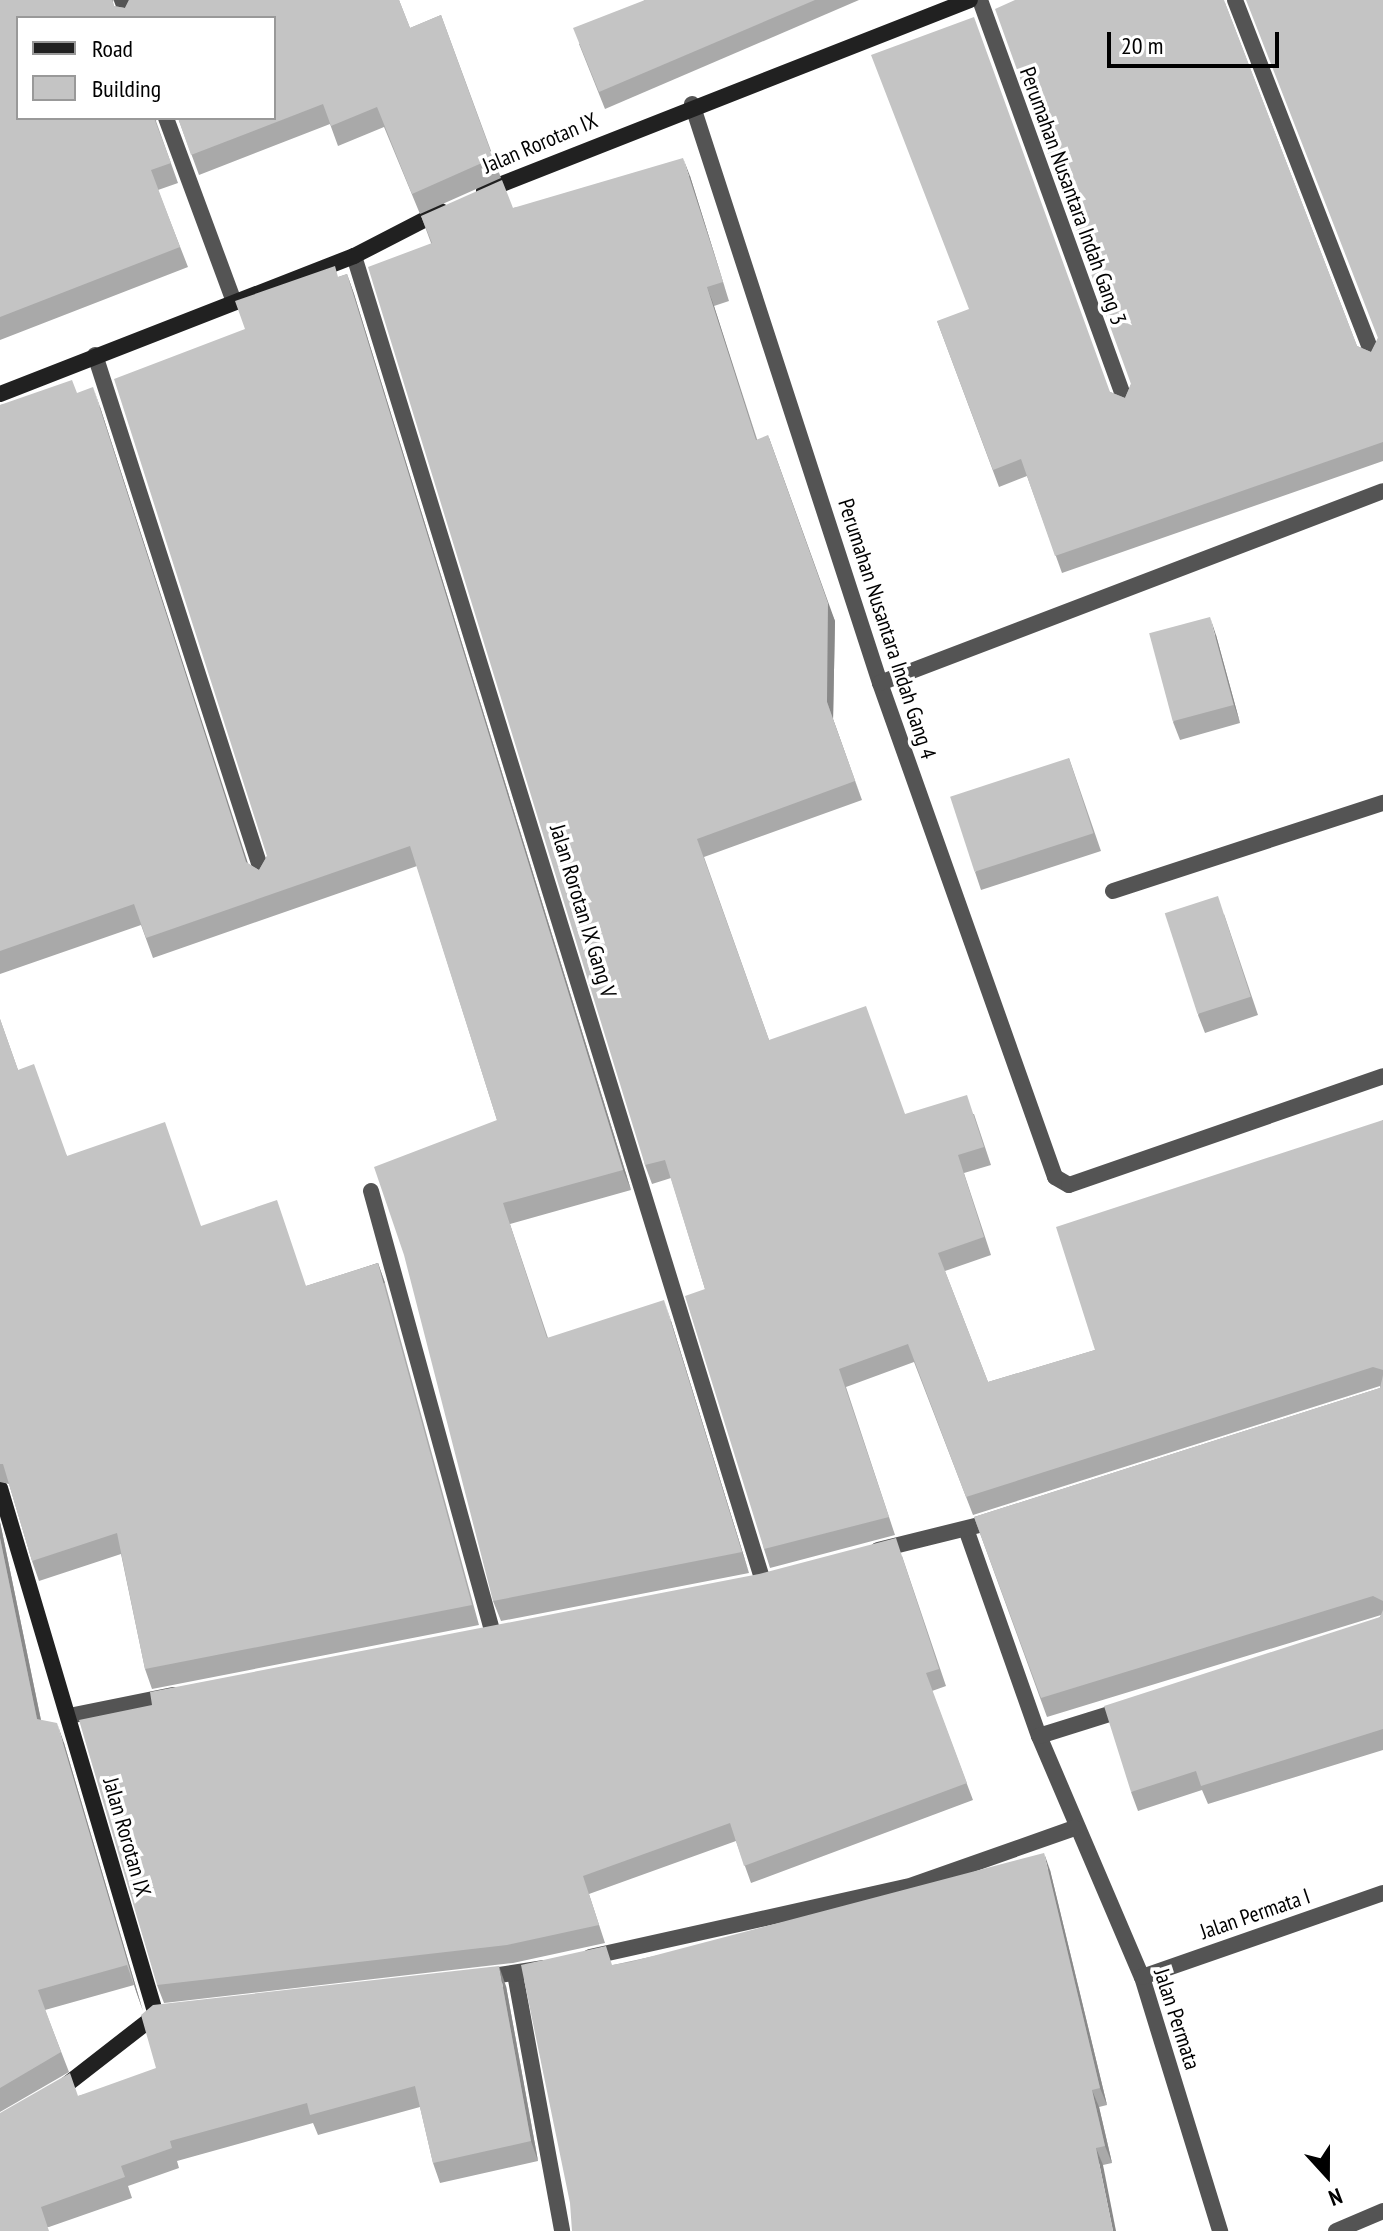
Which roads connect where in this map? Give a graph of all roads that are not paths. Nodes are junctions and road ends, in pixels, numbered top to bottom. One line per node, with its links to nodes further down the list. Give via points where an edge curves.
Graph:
1 (970, 0): 4 (street, Jalan Rorotan IX)
2 (980, 0): 11 (street, Perumahan Nusantara Indah Gang 3)
3 (1235, 0): 9 (street)
4 (692, 104): 6 (street, Jalan Rorotan IX, via 451,206); 13 (street, Perumahan Nusantara Indah Gang 4)
5 (167, 120): 7 (street)
6 (354, 256): 7 (street, Jalan Rorotan IX); 23 (street, Jalan Rorotan IX Gang V)
7 (233, 299): 8 (street, Jalan Rorotan IX)
8 (95, 355): 10 (street, Jalan Rorotan IX); 15 (street)
9 (1374, 359)
10 (0, 394)
11 (1127, 405)
12 (1382, 495): 13 (street)
13 (880, 683): 17 (street, Perumahan Nusantara Indah Gang 4, via 1049,1164 1069,1185)
14 (1383, 803): 16 (street)
15 (264, 879)
16 (1113, 891)
17 (1383, 1076)
18 (371, 1191): 24 (street)
19 (0, 1488): 27 (street, Jalan Rorotan IX)
20 (1025, 1513): 21 (street)
21 (958, 1530): 22 (street); 28 (street, Jalan Permata)
22 (863, 1554)
23 (763, 1581)
24 (493, 1635)
25 (187, 1693): 27 (street)
26 (1142, 1703): 28 (street)
27 (69, 1716): 34 (street, Jalan Rorotan IX, via 164,2014)
28 (1039, 1736): 29 (street, Jalan Permata)
29 (1075, 1828): 31 (street, via 907,1887); 32 (street, Jalan Permata)
30 (1383, 1893): 32 (street, Jalan Permata I)
31 (515, 1974): 33 (street); 36 (street)
32 (1142, 1977): 37 (street, Jalan Permata)
33 (453, 1981)
34 (35, 2105)
35 (1383, 2211): 38 (street)
36 (562, 2231)
37 (1220, 2231)
38 (1336, 2231)

